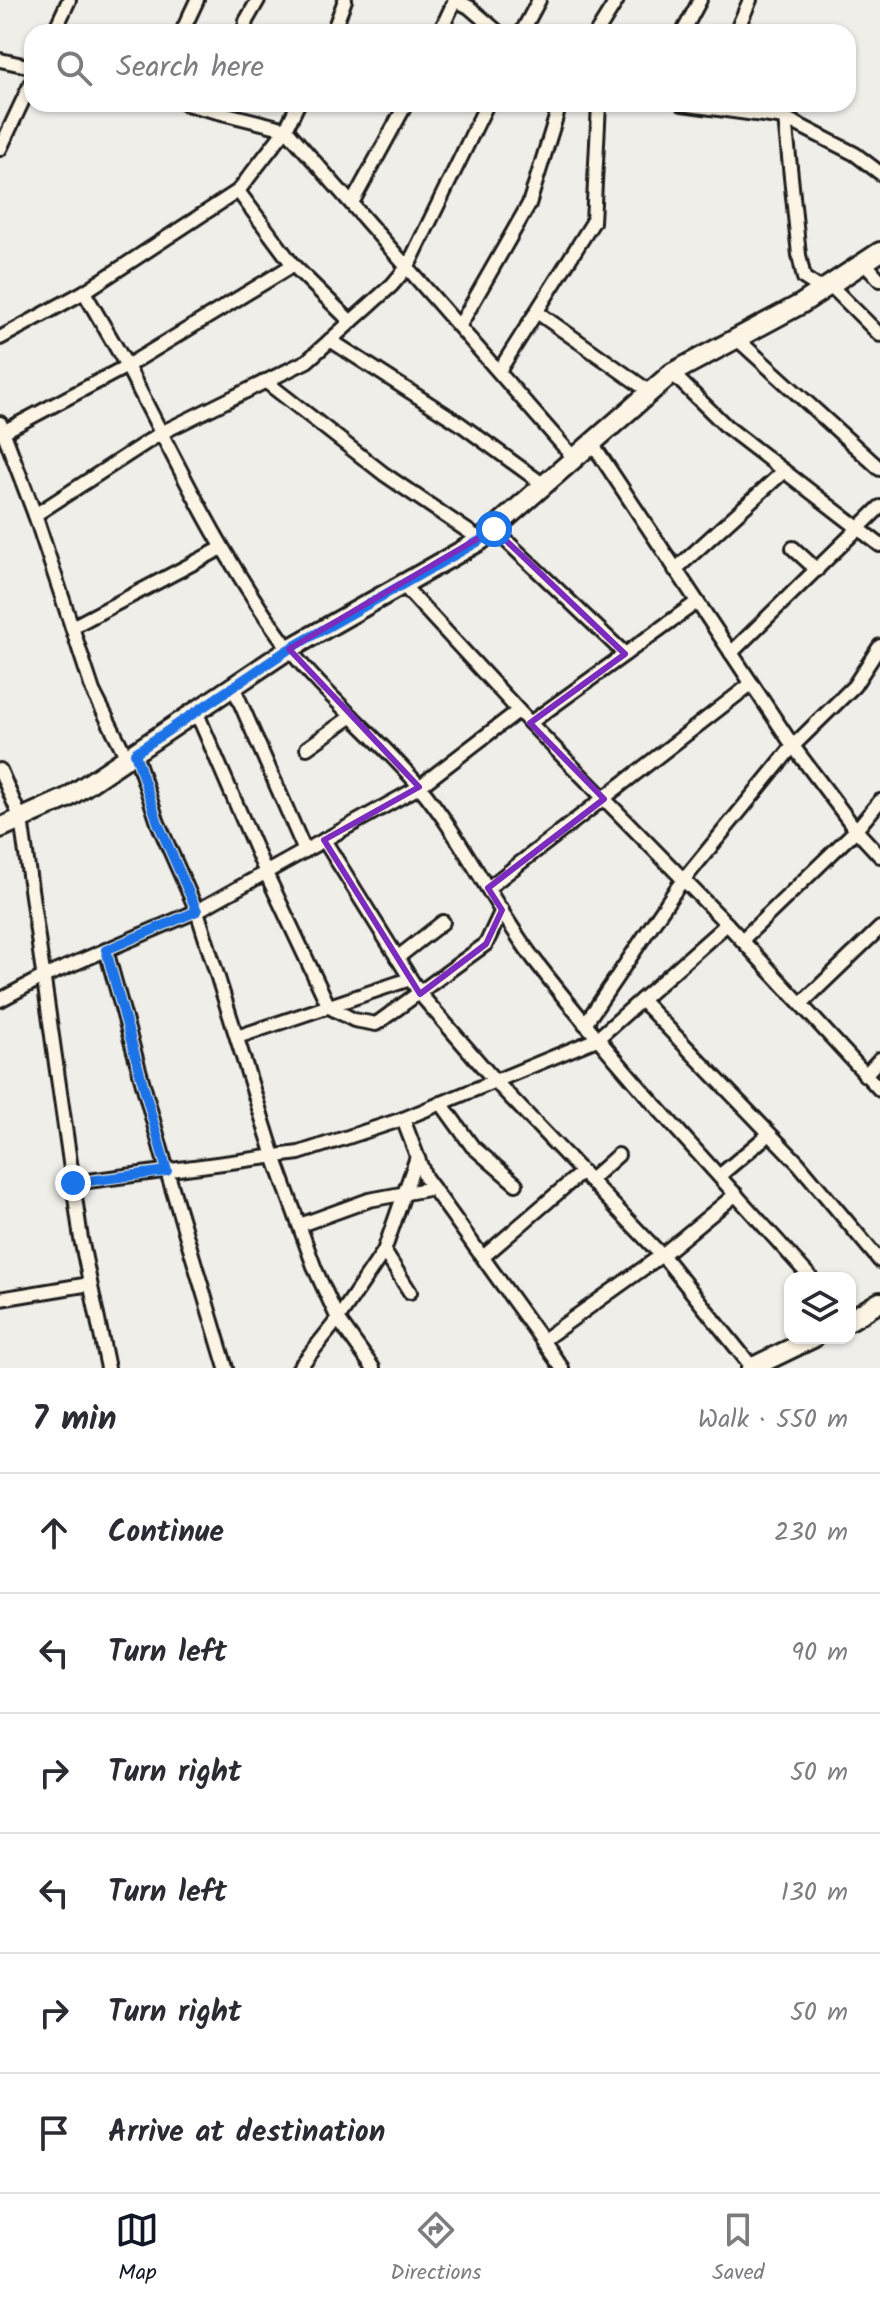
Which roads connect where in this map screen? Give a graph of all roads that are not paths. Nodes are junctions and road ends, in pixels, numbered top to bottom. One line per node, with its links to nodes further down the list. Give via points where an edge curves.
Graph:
1 (69, 0): 12 (street)
2 (197, 0): 13 (street)
3 (258, 0): 14 (street)
4 (345, 0): 15 (street)
5 (455, 0): 11 (street); 16 (street)
6 (485, 0): 11 (street)
7 (539, 0): 18 (street)
8 (617, 0): 19 (street)
9 (700, 0): 20 (street)
10 (750, 0): 21 (street)
11 (478, 14): 17 (street)
12 (58, 24)
13 (186, 24)
14 (245, 24)
15 (336, 24)
16 (444, 24)
17 (489, 24)
18 (526, 24)
19 (602, 24)
20 (687, 24)
21 (740, 24)
22 (0, 60): 23 (street)
23 (24, 65)
24 (24, 98): 34 (street)
25 (229, 112): 33 (street)
26 (294, 112): 33 (street)
27 (402, 112): 37 (street)
28 (483, 112): 41 (street)
29 (558, 112): 47 (street, via 529,204)
30 (599, 112): 45 (street, via 593,222)
31 (748, 112): 32 (street)
32 (785, 118): 35 (street); 43 (street, via 801,267 804,278)
33 (286, 129): 36 (street); 37 (street)
34 (0, 149)
35 (880, 173)
36 (238, 191): 40 (street); 44 (street)
37 (352, 203): 41 (street)
38 (880, 252): 39 (street)
39 (864, 262): 42 (street); 43 (street)
40 (293, 265): 46 (street); 52 (street)
41 (408, 266): 46 (street); 47 (street)
42 (880, 280)
43 (826, 288): 48 (street); 50 (street)
44 (84, 292): 49 (street); 52 (street)
45 (537, 312): 53 (street); 56 (street)
46 (351, 322): 51 (street)
47 (460, 325): 53 (street)
48 (880, 335)
49 (0, 338)
50 (736, 338): 54 (street); 61 (street)
51 (330, 340): 55 (street, via 307,361); 63 (street)
52 (127, 366): 57 (street); 58 (street)
53 (499, 371): 60 (street)
54 (672, 373): 56 (street); 62 (street, via 727,427)
55 (265, 381): 58 (street); 67 (street, via 384,474)
56 (650, 392): 59 (street)
57 (2, 428): 65 (street)
58 (161, 433): 65 (street); 69 (street)
59 (592, 443): 60 (street); 71 (street)
60 (574, 458): 63 (street)
61 (880, 469)
62 (784, 471): 66 (street); 71 (street)
63 (544, 485): 67 (street)
64 (880, 507): 66 (street)
65 (35, 515): 75 (street)
66 (859, 529): 68 (street); 72 (street)
67 (487, 534): 73 (street); 79 (street)
68 (880, 545)
69 (222, 548): 75 (street); 77 (street)
70 (793, 548): 72 (street)
71 (675, 570): 74 (street)
72 (817, 570): 78 (street)
73 (402, 584): 77 (street); 83 (street)
74 (697, 602): 78 (street); 79 (street)
75 (72, 627): 88 (street, via 93,691)
76 (880, 646): 86 (street, via 854,686)
77 (289, 649): 81 (street); 84 (street)
78 (731, 653): 80 (street)
79 (625, 654): 85 (street)
80 (751, 684): 86 (street); 91 (street)
81 (233, 686): 82 (street); 97 (street)
82 (196, 711): 88 (street); 99 (street)
83 (518, 711): 85 (street); 90 (street)
84 (352, 716): 87 (street); 90 (street)
85 (530, 723): 91 (street)
86 (793, 746): 95 (street); 100 (street)
87 (307, 748)
88 (131, 755): 93 (street, via 67,798); 103 (street)
89 (0, 770): 93 (street)
90 (419, 787): 96 (street); 101 (street)
91 (604, 799): 100 (street); 101 (street)
92 (880, 801): 95 (street)
93 (21, 819): 94 (street); 110 (street)
94 (0, 828)
95 (856, 830): 98 (street); 107 (street)
96 (324, 840): 97 (street); 109 (street)
97 (305, 851): 99 (street)
98 (880, 856)
99 (266, 873): 103 (street); 116 (street)
100 (684, 880): 105 (street); 117 (street)
101 (488, 888): 102 (street)
102 (502, 910): 112 (street, via 486,944); 117 (street)
103 (197, 911): 108 (street); 118 (street)
104 (443, 922): 109 (street)
105 (727, 924): 107 (street); 114 (street)
106 (880, 928): 115 (street)
107 (742, 940): 115 (street)
108 (106, 950): 110 (street); 130 (street)
109 (397, 958): 111 (street)
110 (43, 977): 113 (street); 133 (street)
111 (410, 979): 112 (street); 116 (street)
112 (420, 994): 116 (street, via 376,1024); 122 (street)
113 (0, 1000)
114 (641, 1000): 119 (street); 126 (street)
115 (801, 1004): 121 (street)
116 (329, 1007): 118 (street)
117 (585, 1024): 119 (street)
118 (237, 1037): 128 (street)
119 (597, 1039): 122 (street); 132 (street)
120 (880, 1059): 121 (street)
121 (865, 1075): 123 (street)
122 (495, 1081): 124 (street); 131 (street)
123 (880, 1090)
124 (441, 1103): 125 (street); 134 (street, via 472,1146)
125 (403, 1119): 128 (street, via 299,1153); 129 (street)
126 (769, 1134): 132 (street); 142 (street)
127 (618, 1155): 131 (street)
128 (274, 1156): 130 (street); 138 (street)
129 (417, 1157): 135 (street); 136 (street)
130 (167, 1171): 133 (street); 153 (street)
131 (586, 1176): 140 (street); 141 (street)
132 (719, 1176): 137 (street)
133 (73, 1183): 144 (street)
134 (516, 1184)
135 (433, 1188): 136 (street); 141 (street)
136 (404, 1194): 138 (street, via 369,1200); 139 (street)
137 (736, 1194): 140 (street); 143 (street)
138 (300, 1225): 149 (street)
139 (384, 1251): 145 (street); 149 (street)
140 (662, 1255): 150 (street); 157 (street)
141 (483, 1257): 150 (street)
142 (880, 1261)
143 (806, 1272)
144 (90, 1284): 146 (street); 152 (street)
145 (410, 1292)
146 (0, 1299)
147 (880, 1304): 148 (street)
148 (856, 1317)
149 (338, 1319): 154 (street); 155 (street)
150 (543, 1340): 156 (street)
151 (801, 1344): 157 (street)
152 (108, 1368)
153 (226, 1368)
154 (299, 1368)
155 (373, 1368)
156 (562, 1368)
157 (752, 1368)

